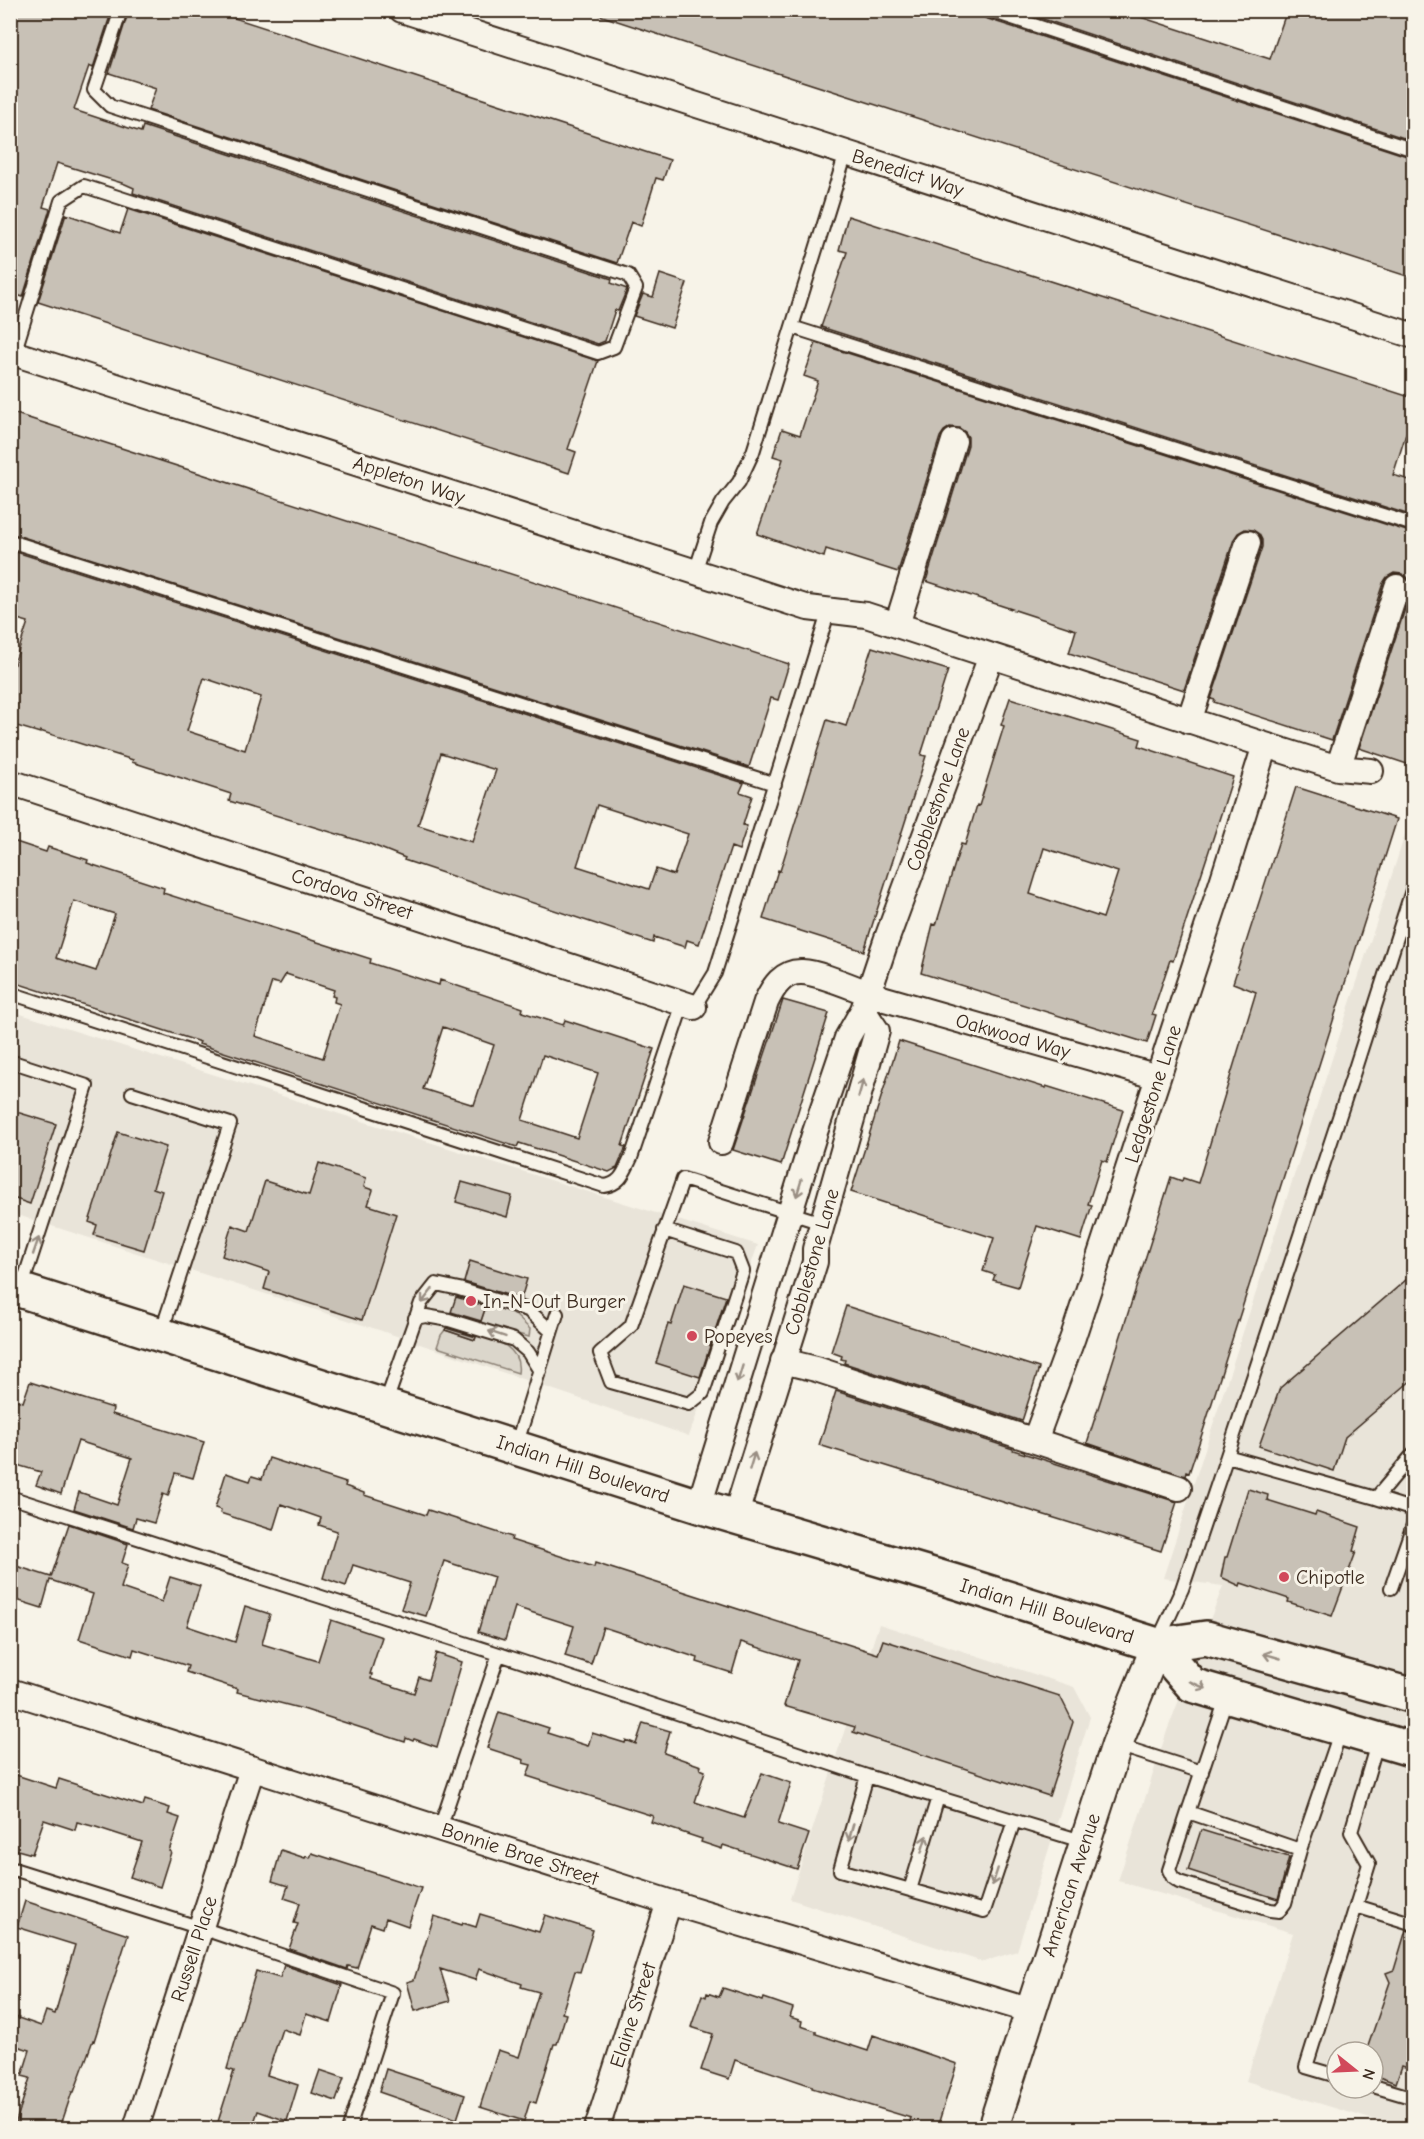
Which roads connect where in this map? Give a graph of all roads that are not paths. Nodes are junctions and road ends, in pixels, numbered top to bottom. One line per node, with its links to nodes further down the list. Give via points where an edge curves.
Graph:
1 (121, 10): 8 (lane, via 94,90 110,106 628,275 636,288 614,347 598,353 84,186 61,201)
2 (402, 10): 5 (street, Benedict Way)
3 (988, 10): 4 (lane)
4 (1413, 150)
5 (846, 153): 6 (lane); 7 (street, Benedict Way)
6 (792, 327): 10 (lane); 13 (lane, via 750,460 714,517)
7 (1413, 336)
8 (12, 356): 13 (street, Appleton Way)
9 (954, 441): 16 (street)
10 (1413, 525)
11 (10, 541): 23 (lane)
12 (1248, 543): 18 (street)
13 (695, 572): 15 (street, Appleton Way)
14 (1397, 587): 20 (street)
15 (818, 609): 16 (street, Appleton Way, via 866,615); 23 (lane)
16 (897, 625): 17 (street, Appleton Way)
17 (991, 656): 18 (street, Appleton Way); 26 (street, Cobblestone Lane)
18 (1189, 721): 19 (street, Appleton Way)
19 (1265, 745): 20 (street, Appleton Way); 29 (street, Ledgestone Lane)
20 (1338, 768): 21 (street, Appleton Way)
21 (1371, 771)
22 (10, 782): 27 (street, Cordova Street)
23 (775, 784): 27 (lane, via 716,973)
24 (1413, 884): 46 (lane)
25 (10, 993): 27 (lane, via 604,1186 619,1181 631,1158)
26 (866, 1002): 29 (street, Oakwood Way); 31 (street, Oakwood Way, via 812,974 790,974 777,983 766,1002); 32 (street, Cobblestone Lane, one-way to 32, via 847,1038); 33 (street, Cobblestone Lane, one-way to 26, via 877,1031)
27 (688, 1005)
28 (10, 1060): 35 (lane, one-way to 28, via 50,1203 87,1086)
29 (1158, 1077): 43 (street, Ledgestone Lane)
30 (132, 1093): 39 (lane, via 230,1124)
31 (722, 1142)
32 (791, 1214): 33 (lane); 34 (lane, via 682,1179); 50 (street, Cobblestone Lane, one-way to 50)
33 (822, 1223): 40 (street, Cobblestone Lane, via 815,1262)
34 (664, 1230): 34 (lane, via 631,1326 600,1353 611,1382 689,1404 703,1393 743,1271 736,1252)
35 (16, 1288): 39 (main road, Indian Hill Boulevard)
36 (557, 1314): 38 (lane)
37 (415, 1318): 38 (lane, one-way to 37, via 528,1310 436,1284); 41 (lane, one-way to 37, via 528,1352 514,1340 448,1320); 42 (lane)
38 (551, 1331): 41 (lane)
39 (160, 1334): 42 (main road, Indian Hill Boulevard)
40 (783, 1361): 43 (street); 52 (street, Cobblestone Lane, one-way to 40)
41 (540, 1371): 44 (lane)
42 (385, 1406): 44 (main road, Indian Hill Boulevard)
43 (1035, 1440): 47 (street)
44 (516, 1447): 50 (main road, Indian Hill Boulevard)
45 (1413, 1453): 49 (lane)
46 (1227, 1456): 49 (lane); 55 (lane, via 1182,1589)
47 (1179, 1488)
48 (10, 1497): 56 (lane)
49 (1376, 1498): 51 (lane)
50 (699, 1506): 52 (main road, Indian Hill Boulevard)
51 (1413, 1510)
52 (735, 1517): 55 (main road, Indian Hill Boulevard)
53 (1413, 1522): 54 (lane)
54 (1391, 1588)
55 (1157, 1645): 58 (main road, one-way to 58, via 1192,1685); 59 (main road, one-way to 55, via 1206,1638); 62 (street, American Avenue)
56 (499, 1654): 66 (lane); 70 (lane)
57 (10, 1691): 64 (street, Bonnie Brae Street)
58 (1228, 1695): 60 (main road); 65 (lane)
59 (1413, 1696)
60 (1341, 1728): 61 (main road); 72 (lane)
61 (1379, 1739): 63 (main road); 76 (lane, via 1351,1832 1369,1864)
62 (1117, 1744): 65 (lane); 71 (street, American Avenue)
63 (1413, 1750)
64 (252, 1768): 70 (street, Bonnie Brae Street); 78 (street, Russell Place)
65 (1202, 1772): 68 (lane)
66 (867, 1776): 67 (lane); 74 (lane, one-way to 74, via 840,1870)
67 (938, 1797): 69 (lane); 74 (lane, one-way to 67)
68 (1188, 1812): 72 (lane); 72 (lane, via 1169,1870 1179,1882 1279,1911 1285,1903)
69 (1014, 1821): 71 (lane); 74 (lane, one-way to 74, via 984,1911)
70 (440, 1828): 75 (street, Bonnie Brae Street)
71 (1085, 1842): 79 (street, American Avenue)
72 (1300, 1850)
73 (10, 1868): 78 (lane)
74 (910, 1890)
75 (669, 1902): 79 (street, Bonnie Brae Street); 85 (street, Elaine Street)
76 (1356, 1906): 77 (lane); 80 (lane, via 1306,2067)
77 (1413, 1924)
78 (201, 1928): 83 (street, Russell Place); 84 (lane, via 393,1993)
79 (1031, 2012): 86 (street, American Avenue)
80 (1325, 2073)
81 (1385, 2090): 82 (lane)
82 (1413, 2098)
83 (136, 2128)
84 (349, 2128)
85 (597, 2128)
86 (993, 2128)

